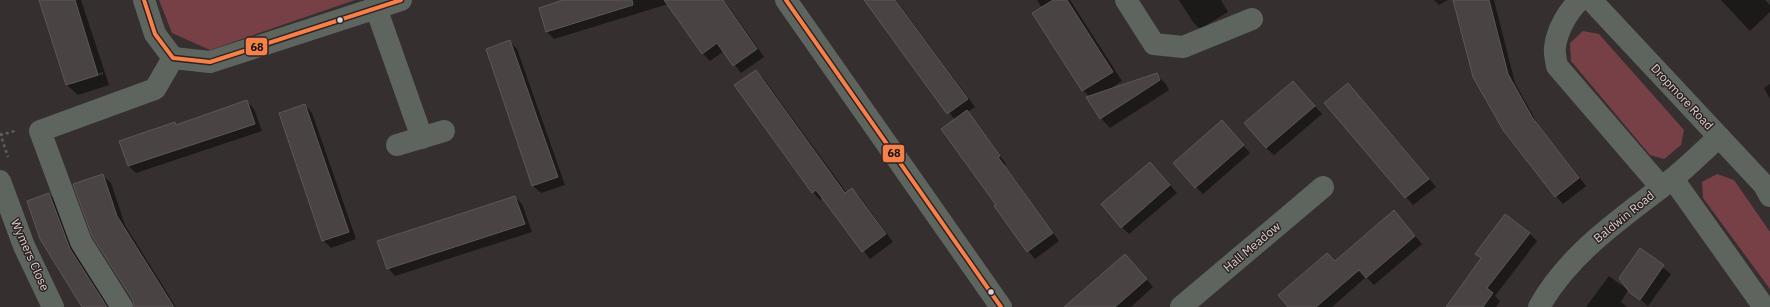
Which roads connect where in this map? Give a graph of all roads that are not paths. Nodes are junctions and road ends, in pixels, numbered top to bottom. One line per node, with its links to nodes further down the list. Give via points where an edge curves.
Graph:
1 (144, 0): 9 (street, via 155,34)
2 (401, 0): 7 (street)
3 (786, 0): 20 (street)
4 (1126, 0): 8 (street, via 1154,44 1183,48)
5 (1580, 0): 15 (street, via 1573,7 1559,32 1554,48 1558,66)
6 (1591, 0): 11 (street, Dropmore Road)
7 (376, 8): 9 (street, via 210,62); 12 (street)
8 (1252, 19)
9 (173, 58): 19 (street, via 155,89 40,132 81,242)
10 (444, 131): 12 (street)
11 (1719, 137): 15 (street, Baldwin Road); 17 (street, Dropmore Road)
12 (422, 138): 13 (street)
13 (397, 145)
14 (0, 181): 18 (street, Wymers Close, via 24,246)
15 (1667, 183): 22 (street, Baldwin Road, via 1585,248 1546,294); 23 (street)
16 (1323, 187): 21 (street, Hall Meadow)
17 (1768, 188)
18 (53, 307)
19 (122, 307)
20 (1001, 307)
21 (1181, 307)
22 (1539, 307)
23 (1764, 307)

